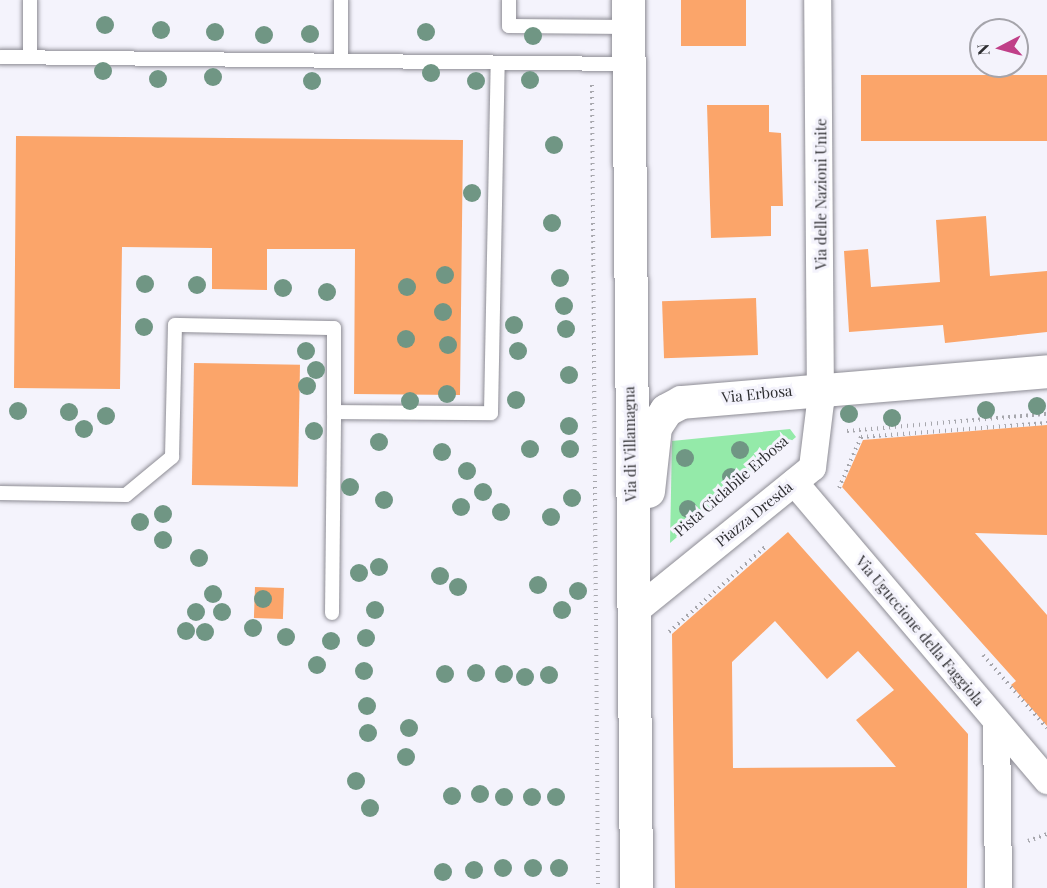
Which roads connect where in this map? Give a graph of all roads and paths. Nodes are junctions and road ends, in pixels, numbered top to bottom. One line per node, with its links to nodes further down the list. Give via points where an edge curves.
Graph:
1 (30, 0): 7 (lane)
2 (341, 0): 8 (lane)
3 (509, 0): 5 (lane, via 509,26)
4 (817, 0): 13 (street, Via delle Nazioni Unite)
5 (628, 13): 11 (main road, Via di Villamagna)
6 (0, 57): 7 (lane)
7 (30, 57): 8 (lane)
8 (341, 60): 9 (lane)
9 (498, 63): 10 (lane); 14 (lane, via 491,413)
10 (592, 64): 11 (lane); 30 (path)
11 (627, 64): 23 (main road, Via di Villamagna)
12 (1047, 371): 13 (main road, Via Erbosa)
13 (820, 388): 17 (street, Piazza Dresda); 23 (main road, Via Erbosa, via 681,402 660,416)
14 (334, 412): 19 (lane, via 334,328 175,325 172,457 126,495); 24 (lane)
15 (1047, 414): 17 (path)
16 (1047, 423): 20 (path, via 861,437 838,486)
17 (817, 434): 18 (street, Piazza Dresda, via 812,467)
18 (794, 482): 22 (street, Piazza Dresda); 26 (street, Via Uguccione della Faggiola)
19 (0, 493)
20 (845, 495)
21 (773, 540): 22 (path, via 667,633 665,622 674,612)
22 (676, 577): 23 (street, Piazza Dresda)
23 (633, 607): 29 (main road, Via di Villamagna)
24 (332, 613)
25 (977, 647): 27 (path)
26 (996, 722): 28 (street, Via Uguccione della Faggiola); 33 (street)
27 (1047, 728)
28 (1047, 780)
29 (636, 798): 30 (path); 32 (main road, Via di Villamagna)
30 (597, 799): 31 (path)
31 (598, 888)
32 (636, 888)
33 (998, 888)

